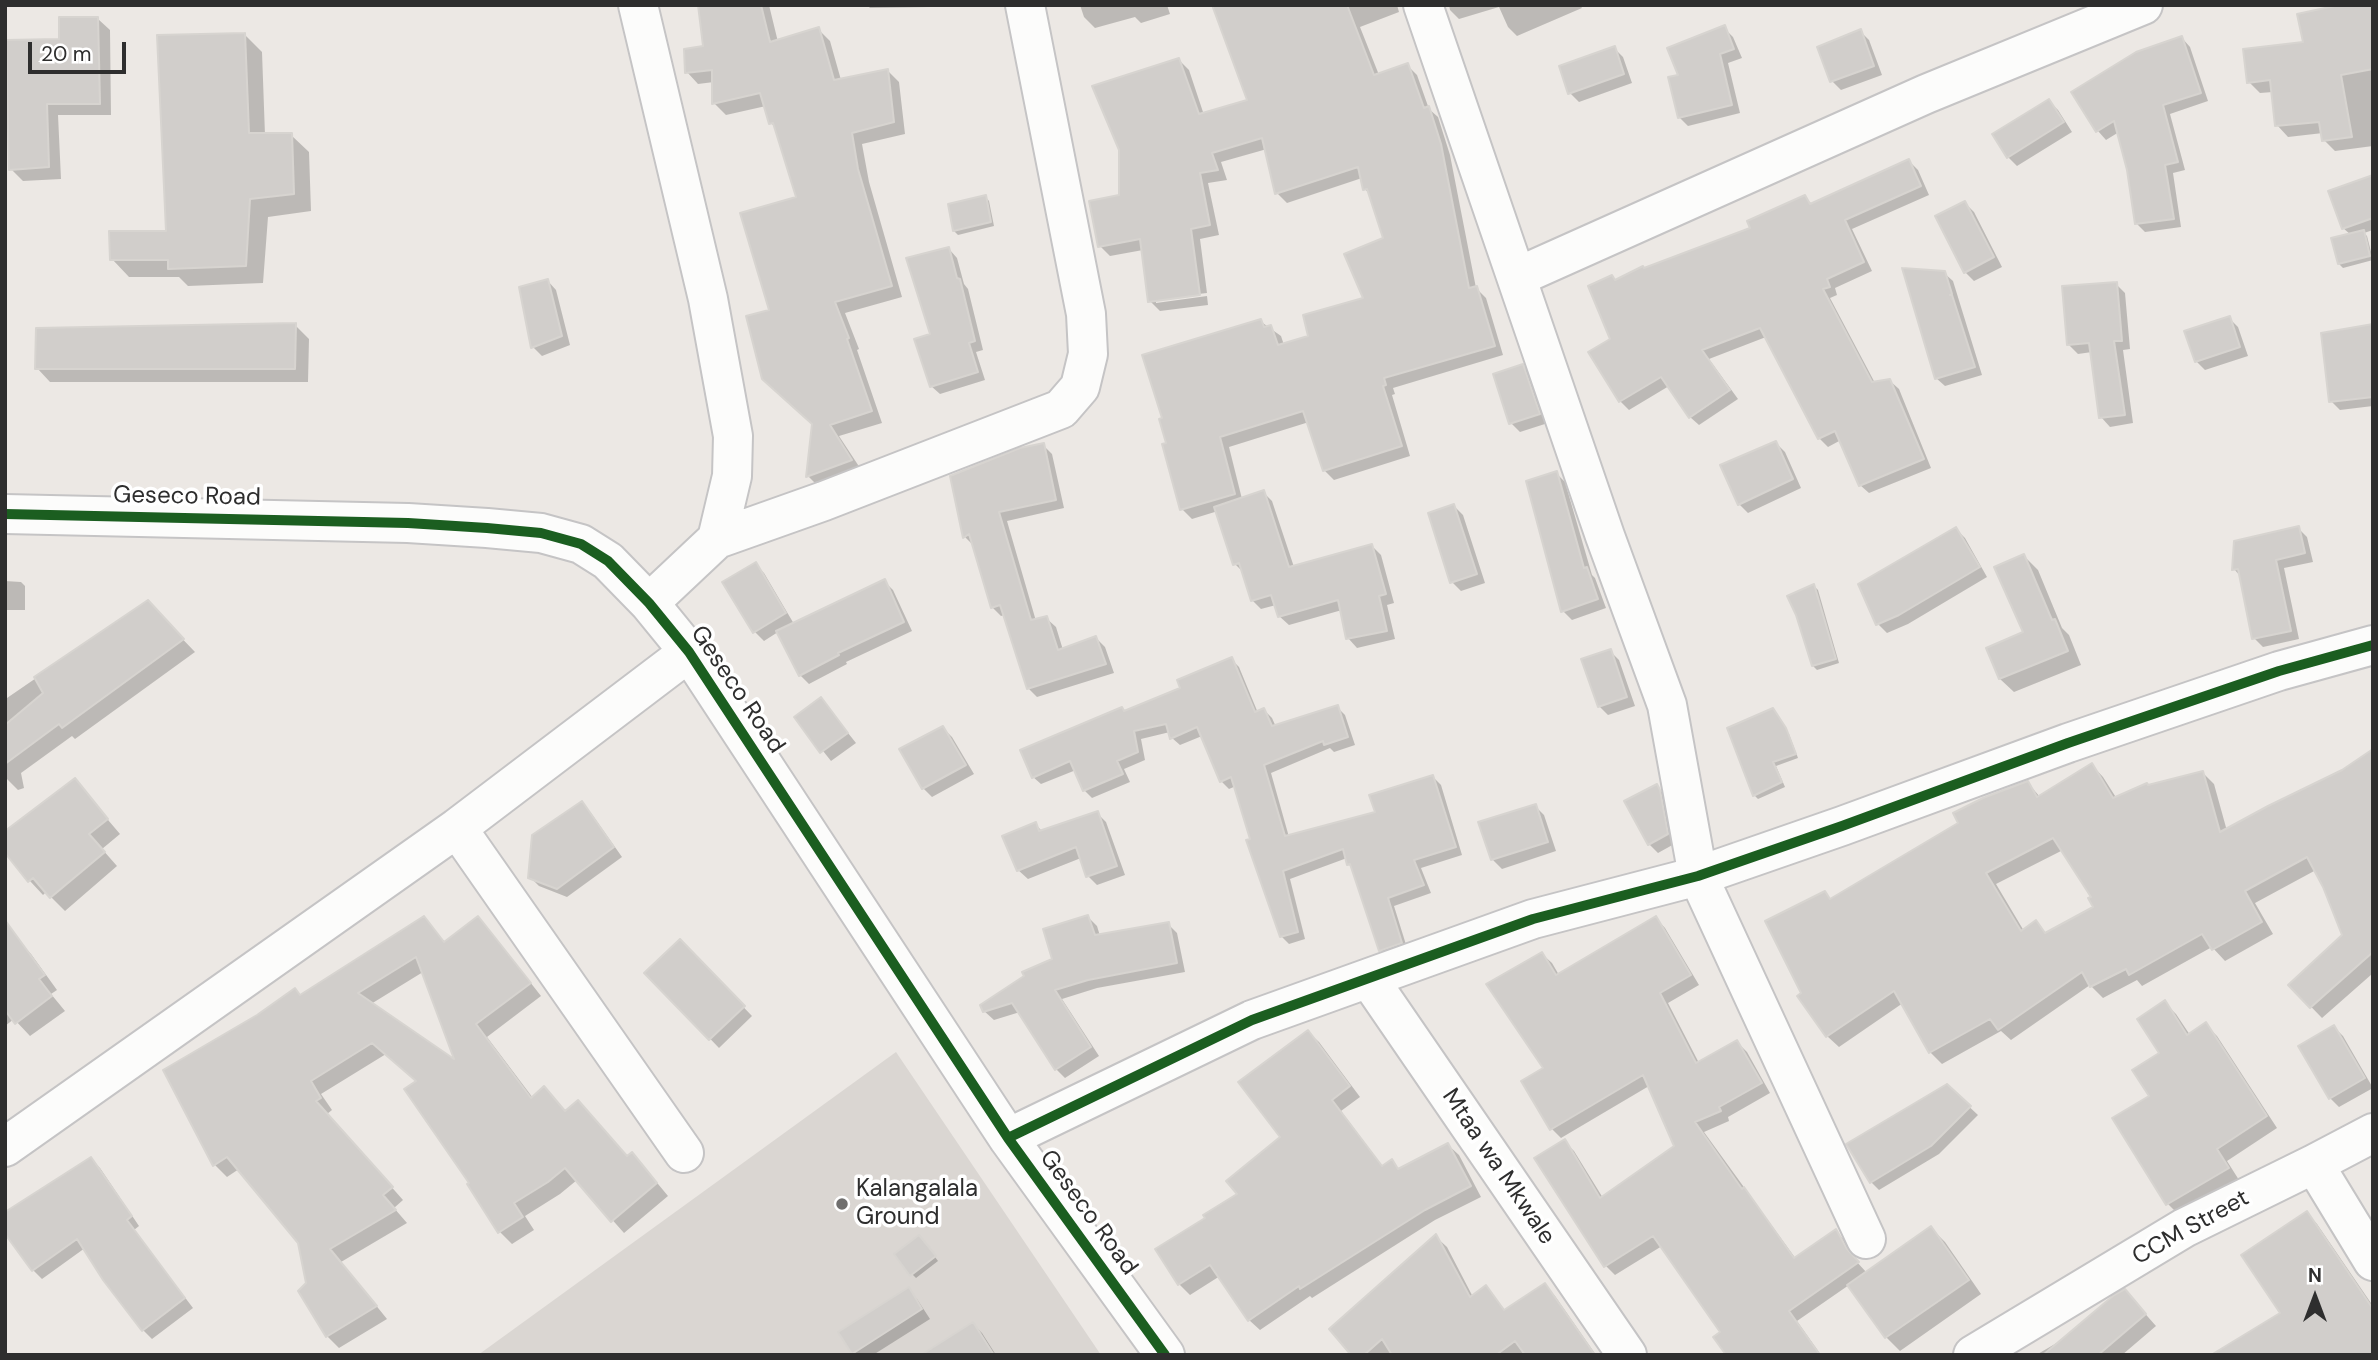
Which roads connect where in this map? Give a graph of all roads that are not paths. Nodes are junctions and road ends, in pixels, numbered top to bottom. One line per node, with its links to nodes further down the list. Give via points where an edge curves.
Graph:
1 (638, 5): 7 (street, via 708,299 733,436 732,476)
2 (1025, 5): 7 (street, via 1086,314 1088,354 1080,387 1061,409)
3 (1423, 5): 5 (street)
4 (2143, 5): 5 (street, via 1926,94)
5 (1517, 277): 12 (street, via 1667,705)
6 (5, 514): 8 (street, Geseco Road, via 408,523 541,533 581,544 608,561)
7 (717, 539): 8 (street)
8 (649, 603): 10 (street, Geseco Road)
9 (2373, 645): 12 (street, via 2279,671 2081,738)
10 (689, 652): 11 (street); 15 (street, Geseco Road)
11 (457, 828): 16 (street); 17 (street)
12 (1698, 876): 13 (street, via 1534,919); 19 (street)
13 (1370, 979): 15 (street, via 1252,1020); 22 (street, Mtaa wa Mkwale)
14 (2373, 1133): 18 (street, CCM Street)
15 (1008, 1138): 21 (street, Geseco Road)
16 (5, 1147)
17 (684, 1153)
18 (2314, 1164): 20 (street); 23 (street, CCM Street, via 2185,1228)
19 (1866, 1239)
20 (2373, 1261)
21 (1165, 1355)
22 (1627, 1355)
23 (1973, 1355)

